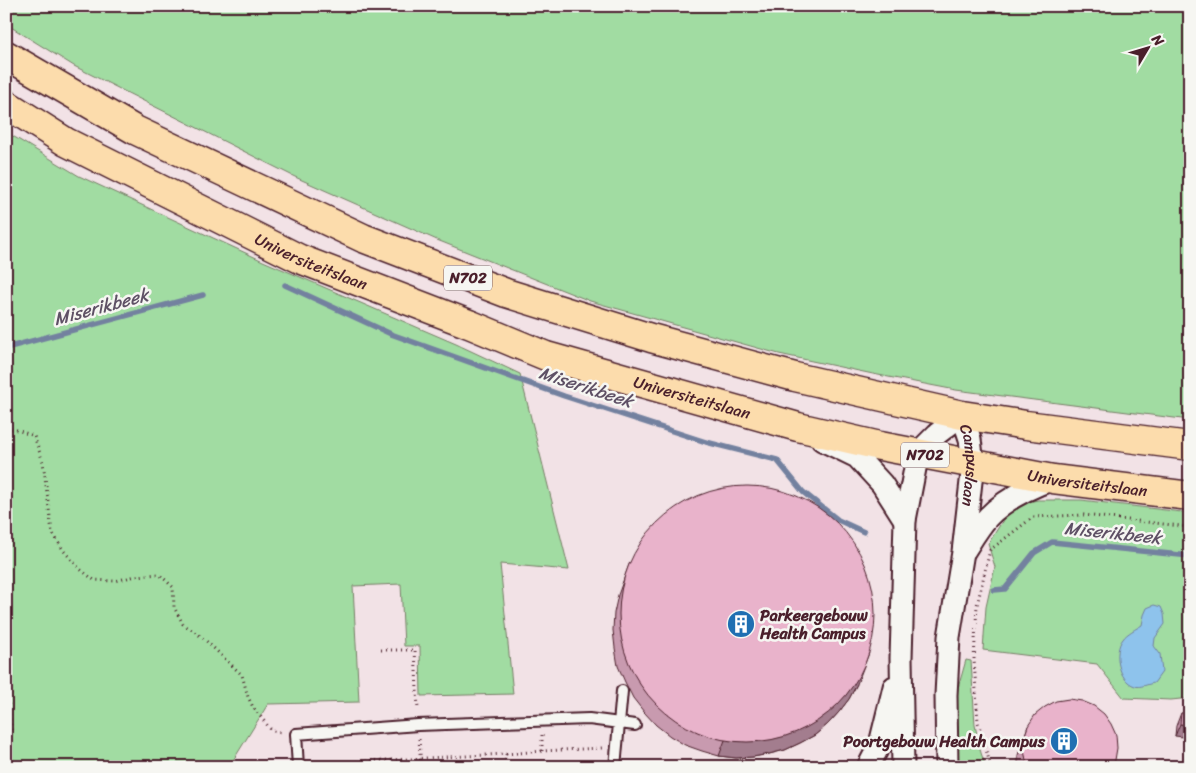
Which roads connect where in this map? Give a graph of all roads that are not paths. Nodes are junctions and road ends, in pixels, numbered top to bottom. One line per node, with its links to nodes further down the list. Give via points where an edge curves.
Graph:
1 (6, 55): 3 (highway, N702, via 135,130 363,238 506,293 651,338 786,374)
2 (6, 104): 4 (highway, Universiteitslaan / N702, via 66,142 300,259 546,356)
3 (962, 415): 5 (highway, N702); 6 (street, Campuslaan); 7 (street, Campuslaan, via 970,439)
4 (798, 427): 6 (highway, Universiteitslaan / N702); 10 (street, via 856,457 882,484)
5 (1190, 446)
6 (918, 453): 7 (highway, Universiteitslaan / N702); 10 (street)
7 (973, 464): 8 (highway, Universiteitslaan / N702); 11 (street, Campuslaan)
8 (1053, 479): 9 (highway, Universiteitslaan / N702); 11 (street, Campuslaan, via 1032,486 988,516)
9 (1190, 496)
10 (905, 520): 12 (street)
11 (963, 552): 20 (street, Campuslaan, via 950,637 946,695)
12 (901, 658): 18 (street, via 880,744); 19 (street)
13 (622, 691): 14 (lane)
14 (619, 724): 15 (lane); 16 (lane, via 589,719 418,725 296,734); 17 (lane)
15 (635, 726)
16 (298, 766)
17 (615, 767)
18 (868, 767)
19 (903, 767)
20 (947, 767)

